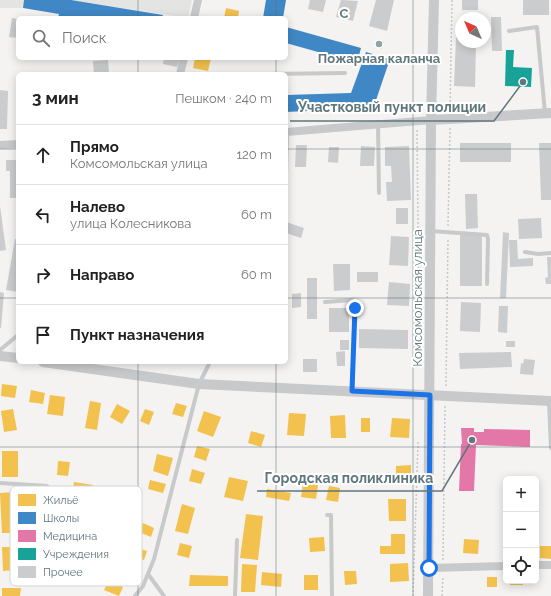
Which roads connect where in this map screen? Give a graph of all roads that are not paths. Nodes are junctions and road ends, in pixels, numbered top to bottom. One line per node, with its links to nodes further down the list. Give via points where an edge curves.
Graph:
1 (198, 0): 3 (street)
2 (434, 0): 10 (street, Комсомольская улица)
3 (194, 16)
4 (509, 31): 9 (lane, via 537,27)
5 (184, 60): 6 (street)
6 (180, 72)
7 (345, 73): 8 (lane)
8 (288, 74)
9 (548, 113): 10 (street)
10 (430, 120): 11 (street); 16 (street, Комсомольская улица)
11 (378, 124): 12 (street); 15 (lane)
12 (288, 132)
13 (16, 144): 14 (street)
14 (0, 145)
15 (379, 193)
16 (430, 231): 19 (lane, via 487,235); 29 (street, Комсомольская улица)
17 (525, 252): 18 (lane)
18 (551, 252)
19 (487, 284)
20 (325, 302): 28 (lane, via 352,300 355,303)
21 (16, 337): 22 (lane)
22 (0, 350)
23 (0, 356): 24 (street)
24 (16, 358)
25 (57, 364): 27 (street)
26 (209, 364): 27 (lane)
27 (199, 384): 28 (street); 40 (lane)
28 (352, 391): 29 (street)
29 (430, 395): 30 (street); 39 (street, Комсомольская улица)
30 (550, 401): 31 (lane)
31 (551, 448)
32 (0, 483): 33 (lane)
33 (47, 486)
34 (327, 515): 44 (lane, via 331,515)
35 (237, 540): 43 (lane)
36 (539, 565): 37 (street)
37 (551, 565)
38 (503, 566): 39 (street)
39 (429, 568): 45 (street, Комсомольская улица)
40 (148, 574): 41 (lane); 42 (lane)
41 (135, 596)
42 (164, 596)
43 (235, 596)
44 (332, 596)
45 (428, 596)

